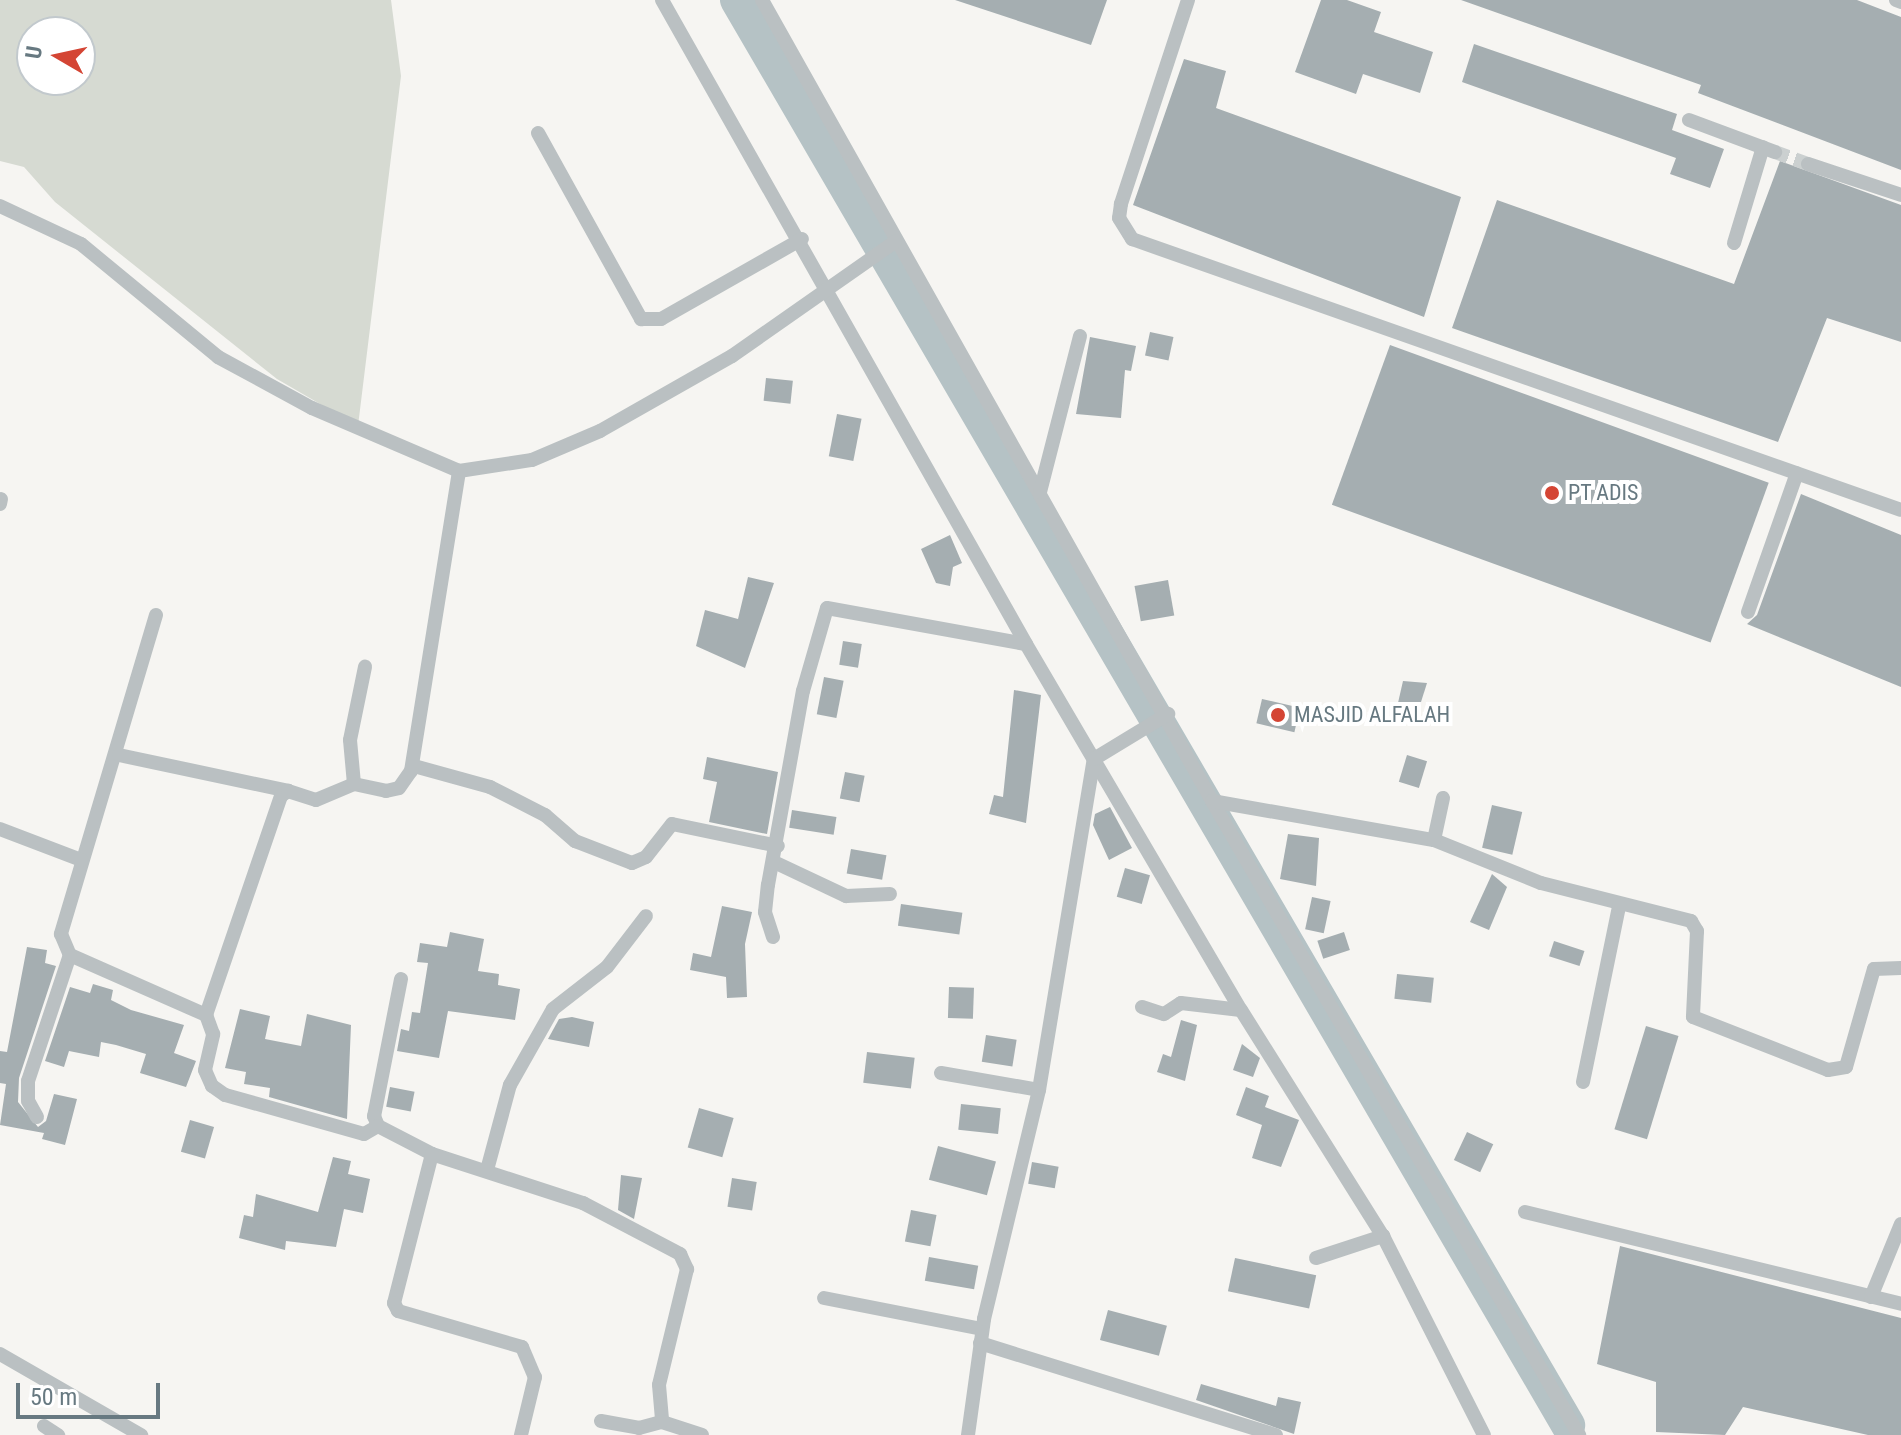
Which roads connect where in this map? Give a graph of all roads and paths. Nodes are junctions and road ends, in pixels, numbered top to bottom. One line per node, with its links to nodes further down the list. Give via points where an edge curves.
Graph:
1 (662, 0): 9 (street)
2 (762, 0): 10 (street)
3 (1188, 0): 14 (street, via 1121,204 1119,218 1132,239)
4 (1689, 120): 11 (street, via 1769,150)
5 (538, 133): 9 (street, via 641,319 661,319)
6 (1808, 164): 7 (street)
7 (1901, 195)
8 (0, 206): 15 (street, via 81,244 218,357)
9 (802, 239): 12 (street)
10 (892, 243): 12 (street); 16 (street)
11 (1734, 243)
12 (825, 293): 15 (street, via 732,356 600,431 532,460); 20 (street)
13 (1080, 336): 16 (street)
14 (1797, 473): 17 (street); 18 (street)
15 (456, 482): 25 (street)
16 (1040, 492): 22 (street)
17 (1901, 510)
18 (1748, 612)
19 (156, 615): 23 (street)
20 (1026, 644): 24 (street); 32 (street, via 827,608 803,691)
21 (365, 667): 26 (street, via 350,740)
22 (1163, 717): 24 (street); 29 (street)
23 (119, 755): 27 (street); 33 (street)
24 (1094, 759): 43 (street); 47 (street)
25 (414, 766): 26 (street, via 399,788); 32 (street, via 490,787 545,815 575,841 632,863 646,857 672,824)
26 (354, 784): 27 (street, via 316,800)
27 (288, 791): 44 (street, via 281,796)
28 (1443, 798): 31 (street)
29 (1212, 801): 31 (street); 71 (street)
30 (0, 829): 33 (street)
31 (1434, 840): 36 (street, via 1528,879)
32 (778, 846): 34 (street)
33 (81, 860): 39 (street, via 63,913 61,934)
34 (774, 862): 35 (street, via 846,896); 38 (street, via 765,912)
35 (890, 894)
36 (1619, 906): 40 (street, via 1695,924 1690,1014 1701,1024 1828,1070 1846,1067 1874,969); 46 (street)
37 (646, 916): 51 (street, via 615,960 553,1009 510,1085)
38 (773, 937)
39 (70, 955): 44 (street); 48 (street, via 28,1081 28,1101)
40 (1901, 968)
41 (401, 979): 49 (street, via 377,1094)
42 (1142, 1007): 43 (street, via 1164,1014 1181,1003)
43 (1241, 1010): 54 (street)
44 (206, 1015): 49 (street, via 213,1034 205,1070 212,1086 225,1095 364,1134)
45 (941, 1073): 47 (street)
46 (1583, 1082)
47 (1039, 1090): 59 (street)
48 (37, 1117)
49 (378, 1126): 50 (street)
50 (432, 1154): 51 (street); 66 (street, via 394,1303 398,1311 522,1347 535,1377)
51 (487, 1170): 62 (street, via 583,1203 685,1261 659,1385)
52 (1525, 1212): 56 (street)
53 (1901, 1224): 56 (street)
54 (1383, 1236): 55 (street); 70 (street)
55 (1316, 1258)
56 (1871, 1297): 58 (street)
57 (824, 1298): 59 (street)
58 (1901, 1304)
59 (981, 1336): 68 (street); 69 (street)
60 (0, 1354): 65 (street)
61 (601, 1421): 62 (street, via 639,1428)
62 (662, 1422): 67 (street)
63 (44, 1426): 64 (street)
64 (58, 1435)
65 (141, 1435)
66 (521, 1435)
67 (702, 1435)
68 (968, 1435)
69 (1276, 1435)
70 (1484, 1435)
71 (1579, 1435)

